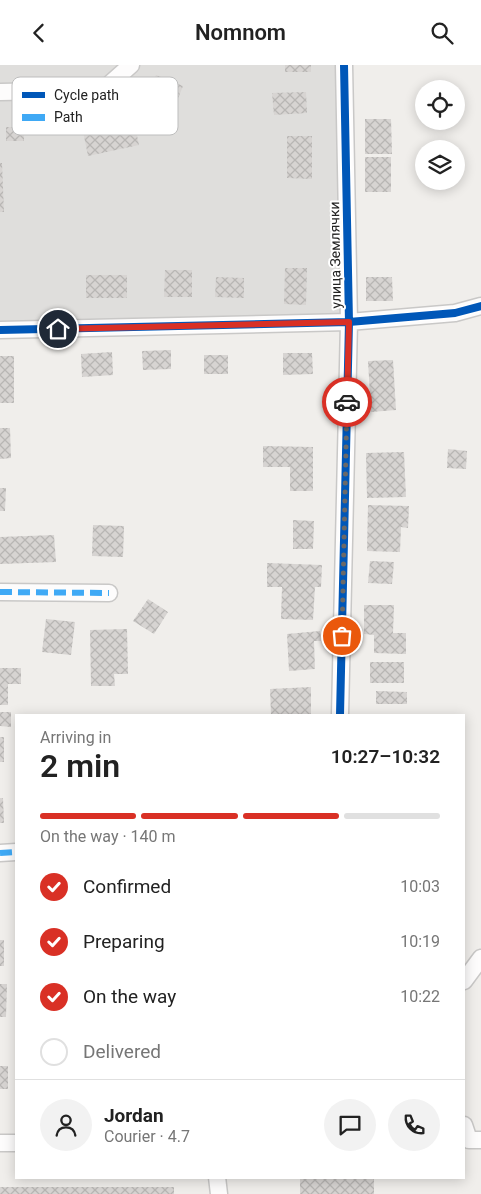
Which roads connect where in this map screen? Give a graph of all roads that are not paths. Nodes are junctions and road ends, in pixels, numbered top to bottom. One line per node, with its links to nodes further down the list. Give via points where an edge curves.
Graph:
1 (131, 65): 3 (street)
2 (344, 65): 5 (street, улица Землячки)
3 (118, 77)
4 (481, 306): 5 (street, via 455,313)
5 (349, 322): 6 (street); 9 (street, улица Землячки)
6 (0, 330)
7 (0, 592): 8 (street)
8 (109, 593)
9 (340, 714)
10 (15, 852): 11 (street)
11 (0, 853)
12 (481, 958): 13 (street)
13 (465, 980)
14 (465, 1128): 15 (street, via 469,1140)
15 (481, 1140)
16 (0, 1143): 17 (street)
17 (15, 1143)
18 (217, 1179): 19 (street)
19 (219, 1194)

